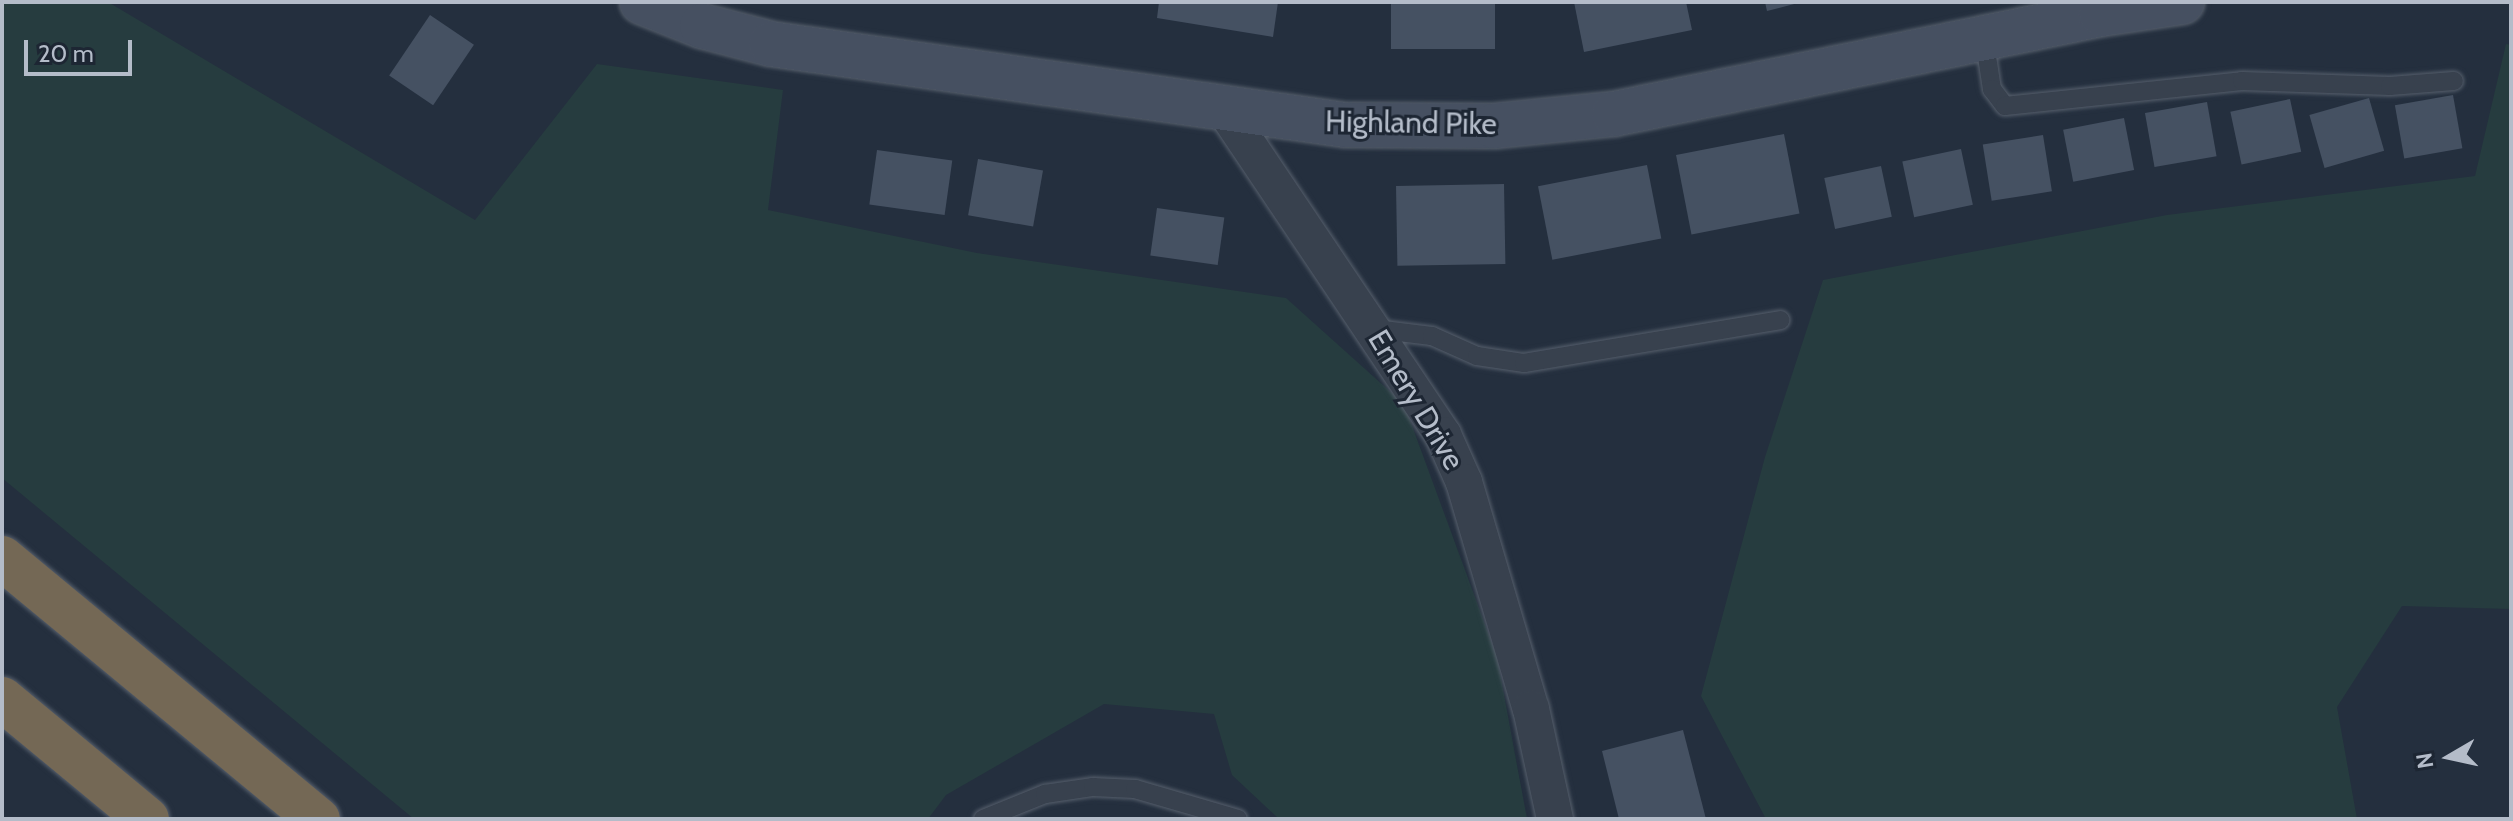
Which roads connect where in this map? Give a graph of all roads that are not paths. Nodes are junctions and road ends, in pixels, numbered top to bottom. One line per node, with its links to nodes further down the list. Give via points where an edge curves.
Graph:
1 (642, 2): 5 (street, Highland Pike, via 702,26 771,44)
2 (2182, 2): 3 (street, Highland Pike)
3 (1984, 37): 4 (lane, via 1992,89 2005,106 2242,81 2390,86); 5 (street, Highland Pike, via 1614,114 1494,126 1345,125)
4 (2454, 81)
5 (1224, 109): 7 (street, Emery Drive)
6 (1780, 320): 7 (lane, via 1524,363 1477,356 1432,336)
7 (1375, 329): 14 (street, Emery Drive, via 1443,435 1464,482 1531,709)
8 (2, 558): 11 (highway)
9 (2, 699): 10 (highway)
10 (147, 819)
11 (318, 819)
12 (983, 819): 13 (lane, via 1045,794 1093,787 1135,789)
13 (1238, 819)
14 (1555, 819)

